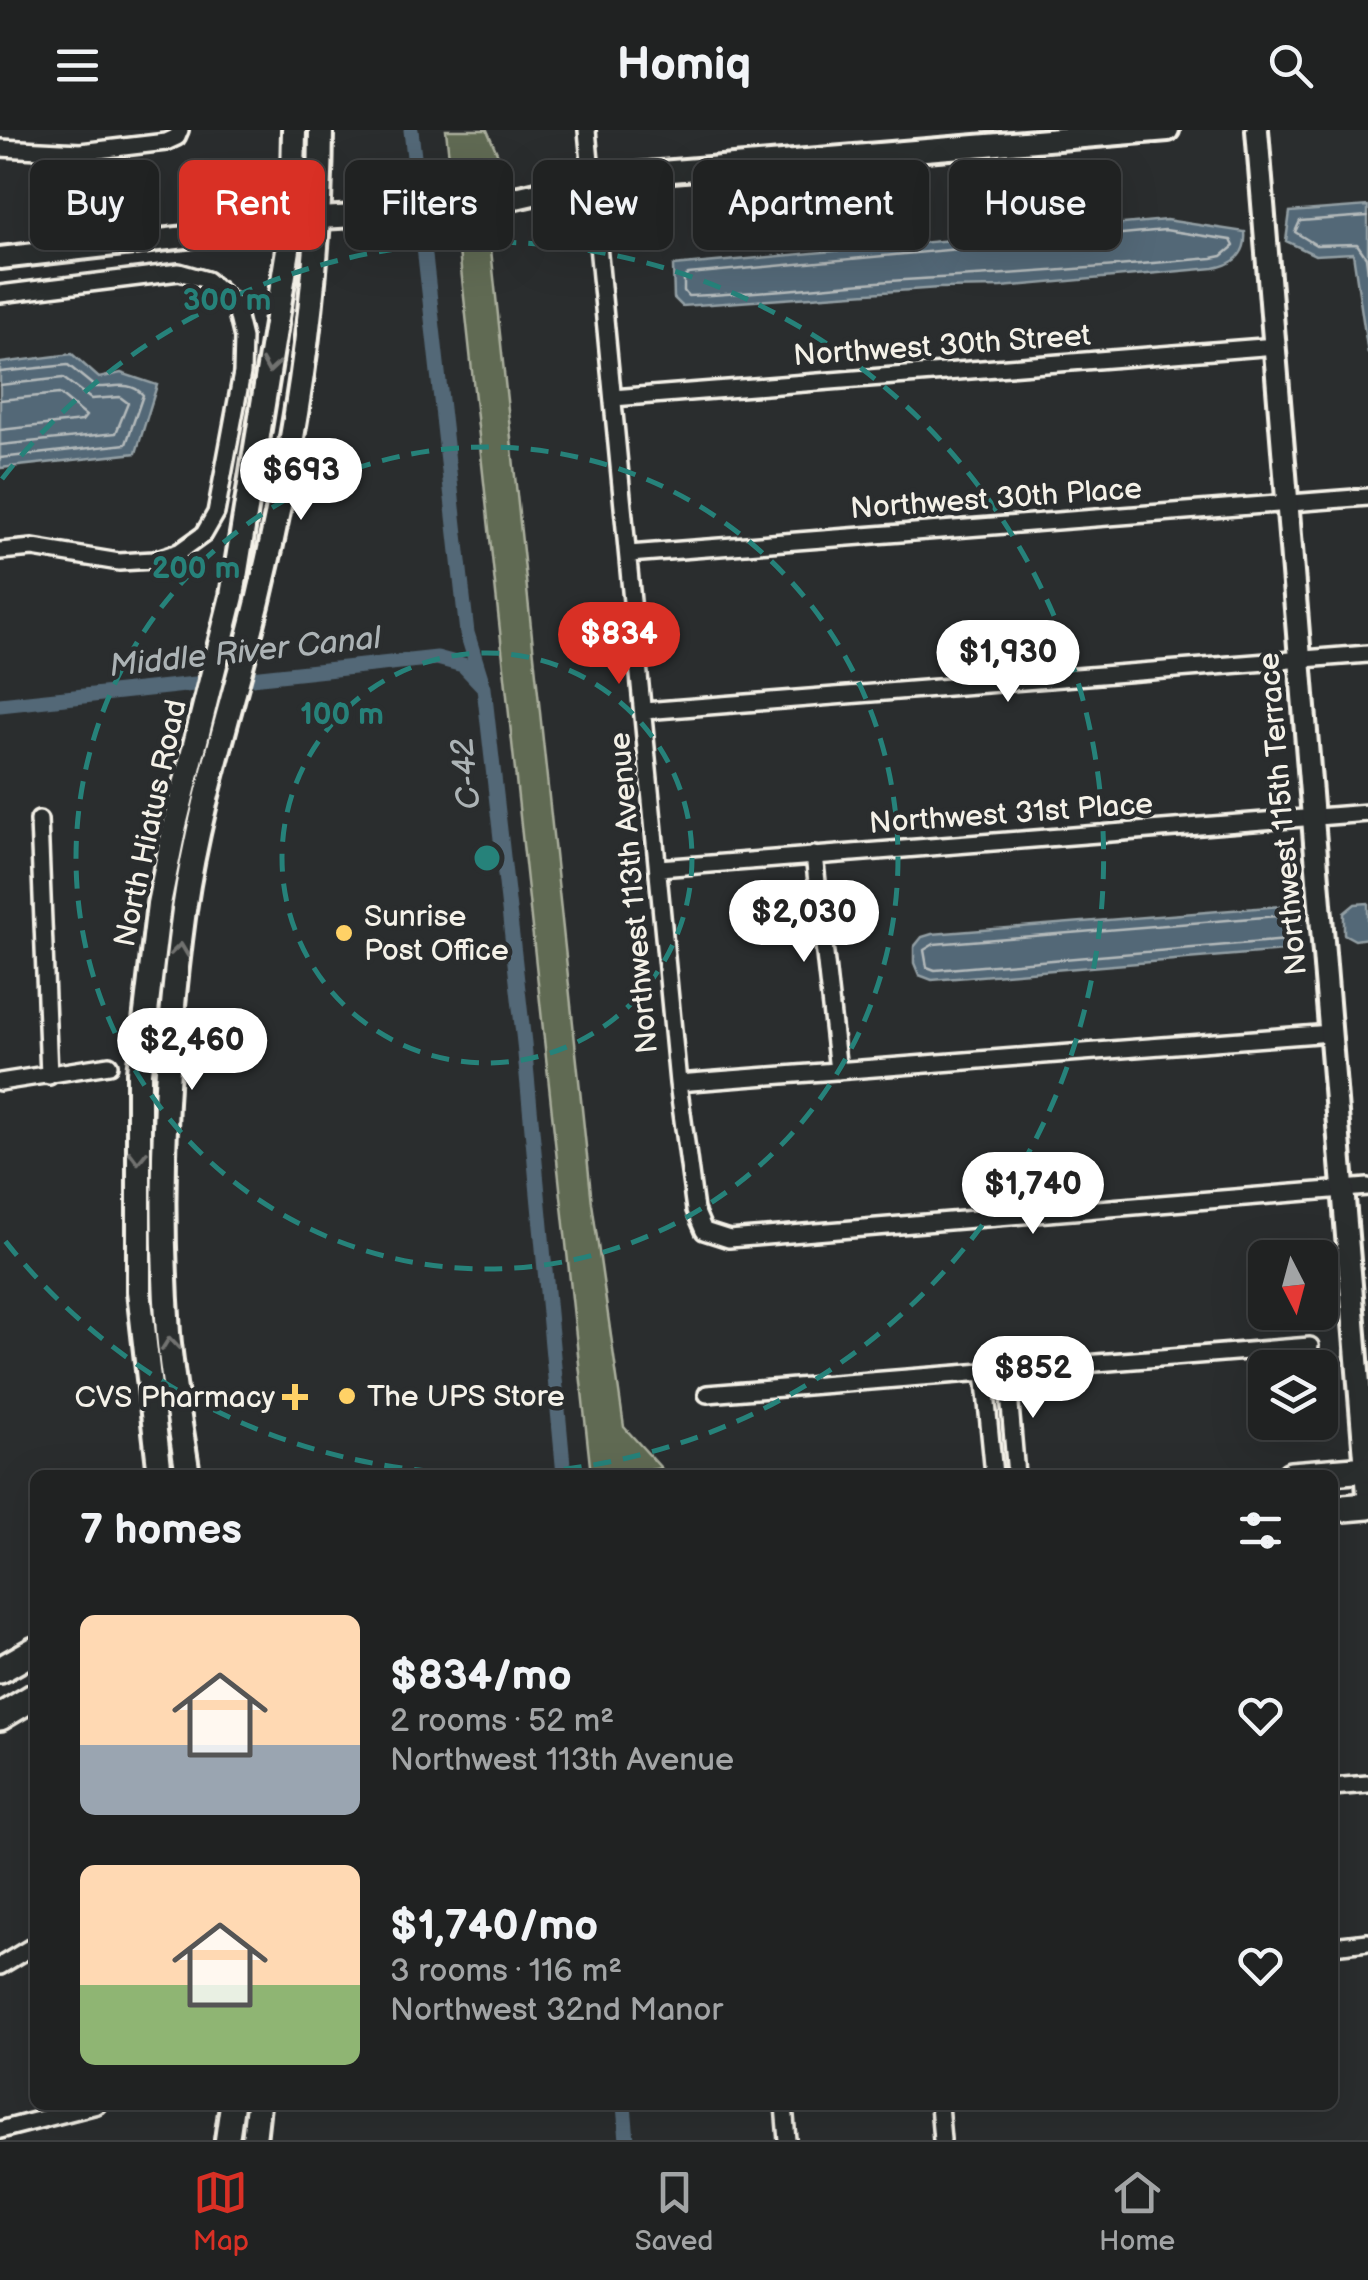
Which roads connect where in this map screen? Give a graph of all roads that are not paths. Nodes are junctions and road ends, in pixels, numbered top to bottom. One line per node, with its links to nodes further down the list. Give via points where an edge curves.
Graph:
1 (294, 130): 8 (main road, North Hiatus Road)
2 (321, 130): 9 (main road, North Hiatus Road)
3 (587, 130): 10 (street, Northwest 113th Avenue)
4 (1168, 130): 11 (street)
5 (1257, 130): 20 (street, Northwest 115th Terrace)
6 (178, 133): 7 (street, via 166,142 81,152)
7 (0, 148)
8 (293, 160)
9 (321, 160)
10 (590, 160)
11 (673, 171)
12 (533, 195): 13 (street)
13 (325, 218)
14 (179, 238): 18 (street)
15 (288, 250): 46 (main road, North Hiatus Road, one-way to 46, via 235,577 159,904 139,1072 139,1291)
16 (318, 250): 47 (main road, North Hiatus Road, one-way to 16, via 164,1257 166,1071 184,908 283,480)
17 (599, 250): 21 (street, Northwest 113th Avenue)
18 (0, 258)
19 (0, 294): 24 (street, via 180,272 207,280 236,305 243,338 216,513 204,534 154,560)
20 (1276, 346): 21 (street, Northwest 30th Street); 23 (street, Northwest 115th Terrace)
21 (613, 398): 25 (street, Northwest 113th Avenue)
22 (1368, 497): 23 (street, Northwest 30th Place)
23 (1288, 503): 25 (street, Northwest 30th Place); 27 (street, Northwest 115th Terrace)
24 (0, 551)
25 (628, 554): 28 (street, Northwest 113th Avenue)
26 (1368, 654): 27 (street)
27 (1300, 660): 28 (street); 30 (street, Northwest 115th Terrace)
28 (644, 711): 33 (street, Northwest 113th Avenue)
29 (1368, 813): 30 (street, Northwest 31st Place)
30 (1311, 818): 32 (street, Northwest 31st Place); 34 (street, Northwest 115th Terrace)
31 (38, 820): 37 (street)
32 (814, 855): 33 (street, Northwest 31st Place); 36 (street)
33 (659, 868): 39 (street, Northwest 113th Avenue)
34 (1330, 1032): 36 (street); 41 (street, Northwest 115th Terrace)
35 (109, 1066): 37 (street)
36 (838, 1070): 39 (street)
37 (48, 1076): 38 (street)
38 (0, 1082)
39 (678, 1082): 41 (street, Northwest 113th Avenue, via 695,1210 704,1231 729,1239)
40 (1368, 1188): 41 (street)
41 (1342, 1190): 51 (street, Northwest 115th Terrace)
42 (1310, 1346): 43 (street)
43 (1007, 1370): 44 (street); 49 (street)
44 (984, 1372): 45 (street); 48 (street)
45 (707, 1394)
46 (159, 1470)
47 (187, 1470)
48 (994, 1470)
49 (1016, 1470)
50 (1338, 1476): 51 (main road)
51 (1367, 1477)
52 (1368, 1506): 53 (main road)
53 (1338, 1508)
54 (30, 1653): 55 (main road)
55 (0, 1670)
56 (30, 1699): 57 (main road)
57 (0, 1717)
58 (1368, 1784): 59 (street)
59 (1338, 1786)
60 (1368, 1942): 61 (street)
61 (1338, 1945)
62 (30, 1948): 63 (street)
63 (0, 1966)
64 (78, 2110): 69 (street)
65 (231, 2110): 70 (main road)
66 (257, 2110): 71 (main road)
67 (784, 2110): 72 (street)
68 (939, 2110): 73 (street)
69 (0, 2130)
70 (228, 2140)
71 (254, 2140)
72 (787, 2140)
73 (942, 2140)

